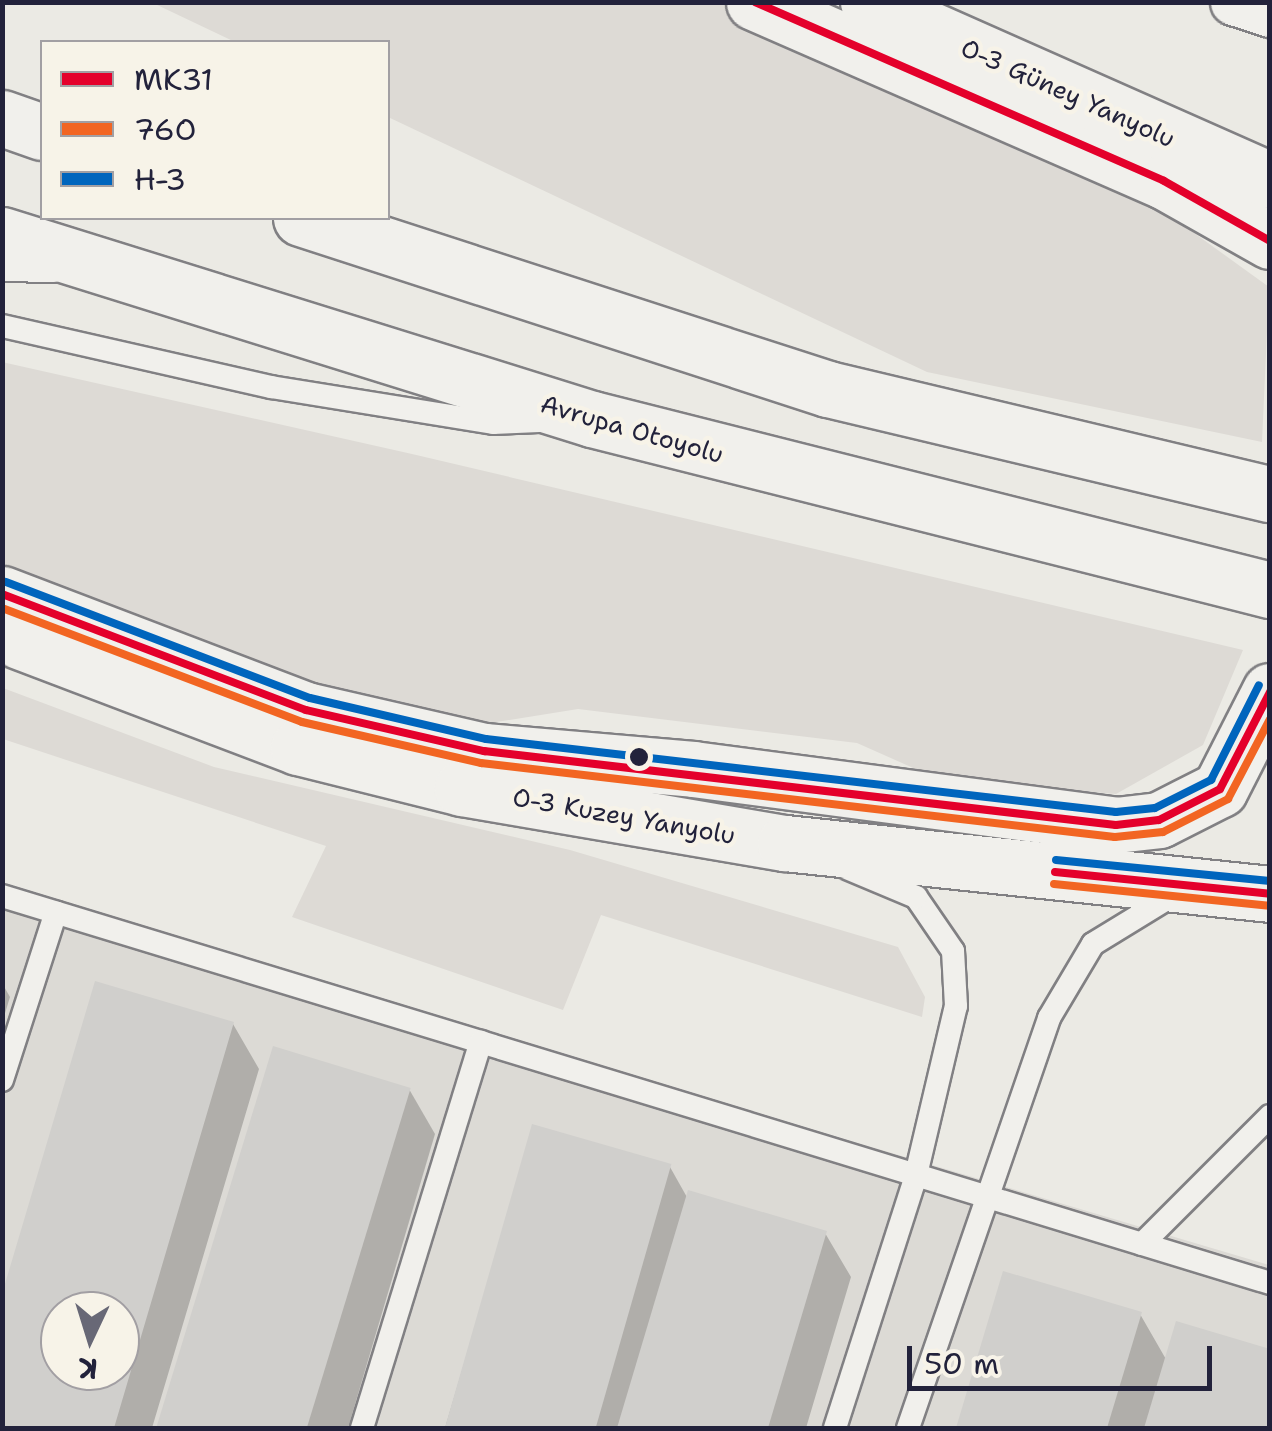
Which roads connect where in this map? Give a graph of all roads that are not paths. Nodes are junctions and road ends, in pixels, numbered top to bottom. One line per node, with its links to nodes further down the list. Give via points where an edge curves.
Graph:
1 (754, 2): 10 (main road, O-3 Güney Yanyolu, via 1164,182)
2 (868, 2): 7 (main road, O-3 Güney Yanyolu)
3 (1233, 2): 4 (street)
4 (1270, 14)
5 (2, 118): 6 (main road)
6 (40, 131)
7 (1270, 180)
8 (307, 220): 15 (main road, via 968,427)
9 (2, 236): 11 (main road, Avrupa Otoyolu)
10 (1270, 241)
11 (101, 269): 12 (lane); 14 (main road, Avrupa Otoyolu)
12 (2, 270)
13 (2, 326): 14 (lane, via 270,388 493,423)
14 (592, 419): 16 (main road, Avrupa Otoyolu)
15 (1270, 494)
16 (1270, 590)
17 (2, 594): 19 (main road, O-3 Kuzey Yanyolu, via 306,710 484,752 693,769 1116,825 1159,820 1220,789)
18 (2, 634): 22 (main road, O-3 Kuzey Yanyolu, via 298,747 462,788)
19 (1270, 691)
20 (1270, 721): 21 (main road)
21 (1270, 774)
22 (786, 843): 23 (main road, O-3 Kuzey Yanyolu); 30 (lane, via 916,897 954,950 956,1006)
23 (1189, 886): 24 (main road, O-3 Kuzey Yanyolu); 31 (lane, via 1093,944 1049,1018)
24 (1270, 894)
25 (2, 896): 26 (lane)
26 (56, 912): 27 (lane); 28 (lane)
27 (481, 1042): 30 (lane); 34 (lane)
28 (2, 1080)
29 (1270, 1116): 32 (lane)
30 (915, 1178): 31 (lane); 35 (lane)
31 (982, 1194): 32 (lane); 36 (lane)
32 (1142, 1244): 33 (lane)
33 (1270, 1284)
34 (362, 1428)
35 (835, 1428)
36 (908, 1428)

